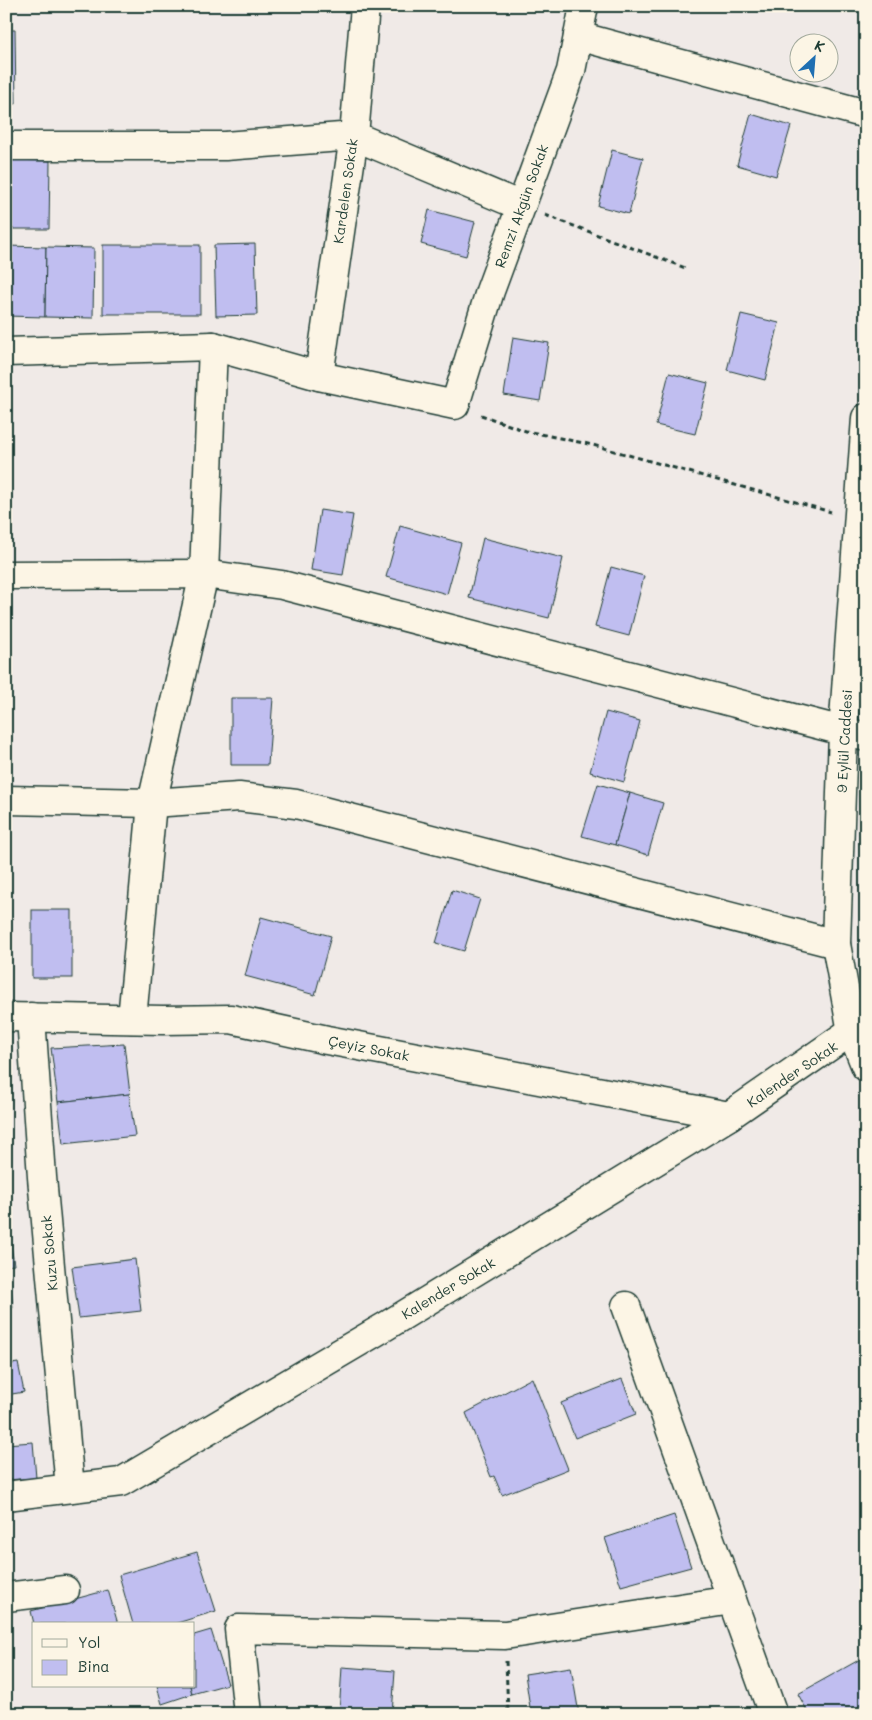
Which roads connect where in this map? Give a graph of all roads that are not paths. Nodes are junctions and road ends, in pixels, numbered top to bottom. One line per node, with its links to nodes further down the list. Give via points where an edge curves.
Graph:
1 (365, 6): 5 (street, Kardelen Sokak)
2 (584, 6): 3 (street, Remzi Akgün Sokak)
3 (578, 36): 4 (street); 7 (street, Remzi Akgün Sokak, via 571,71)
4 (866, 114)
5 (354, 136): 6 (street, via 225,146); 7 (street); 10 (street, Kardelen Sokak)
6 (6, 146)
7 (521, 206): 10 (street, Remzi Akgün Sokak, via 454,405)
8 (213, 346): 9 (street); 10 (street); 12 (street)
9 (6, 352)
10 (319, 376)
11 (866, 418): 14 (street, 9 Eylül Caddesi, via 858,519)
12 (204, 574): 13 (street); 14 (street, via 291,587); 16 (street)
13 (6, 575)
14 (854, 734): 17 (street, 9 Eylül Caddesi)
15 (6, 800): 16 (street)
16 (152, 803): 17 (street, via 239,797 296,804); 19 (street)
17 (836, 944): 20 (street, 9 Eylül Caddesi)
18 (18, 1017): 19 (street, Çeyiz Sokak); 24 (street, Kuzu Sokak, via 42,1176)
19 (132, 1019): 22 (street, Çeyiz Sokak, via 231,1019)
20 (859, 1027): 21 (street, 9 Eylül Caddesi); 22 (street, Kalender Sokak)
21 (866, 1067)
22 (730, 1116): 24 (street, Kalender Sokak, via 386,1326 121,1482)
23 (626, 1306): 28 (street)
24 (70, 1488): 25 (street, Kalender Sokak)
25 (6, 1496)
26 (65, 1590): 27 (street)
27 (6, 1597)
28 (732, 1600): 29 (street, via 504,1636 239,1629); 30 (street)
29 (248, 1714)
30 (773, 1714)

